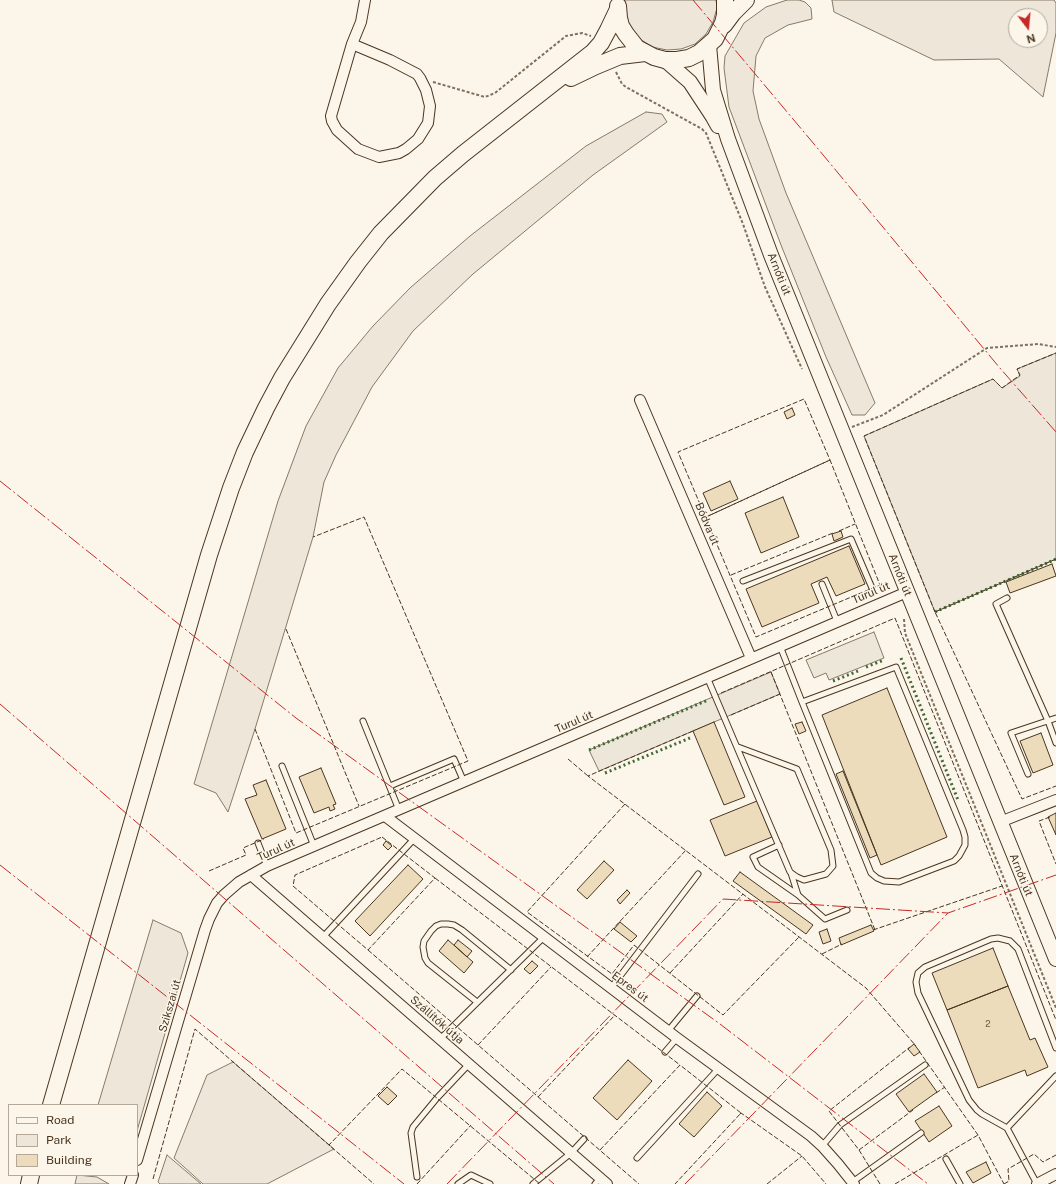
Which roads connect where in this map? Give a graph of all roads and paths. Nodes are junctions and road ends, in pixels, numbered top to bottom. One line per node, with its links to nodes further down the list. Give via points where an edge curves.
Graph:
1 (365, 0): 7 (street, via 361,22)
2 (725, 0): 5 (main road, via 725,14)
3 (746, 0): 5 (main road)
4 (618, 4): 6 (main road); 9 (main road, via 619,18 626,34 637,48)
5 (720, 32): 8 (main road)
6 (601, 43): 12 (path, via 582,33 566,36 494,93 484,97); 13 (main road)
7 (352, 44): 12 (street, via 417,74); 12 (street, via 331,116 337,130 358,149 379,157 389,156 406,149 418,139 428,123 430,106)
8 (709, 45): 11 (main road, via 689,58); 14 (main road, via 712,90)
9 (645, 53): 10 (main road); 11 (main road)
10 (610, 60): 13 (main road); 16 (path, via 622,84 706,133 765,287)
11 (665, 60): 14 (main road, via 690,82 713,117)
12 (420, 78)
13 (541, 93): 70 (main road, via 463,154 382,233 328,304 266,408 245,452 211,548)
14 (746, 189): 18 (main road, Arnóti út)
15 (1056, 347): 18 (path, via 1038,344 987,348 883,415)
16 (803, 370)
17 (640, 400): 27 (street, Bódva út)
18 (842, 431): 22 (main road, Arnóti út)
19 (743, 581): 21 (lane, via 851,539)
20 (822, 584): 25 (lane)
21 (872, 588)
22 (907, 592): 25 (street, Turul út); 42 (main road, Arnóti út)
23 (1006, 598): 32 (lane, via 996,604)
24 (903, 614): 60 (path, via 905,633)
25 (837, 621): 26 (street, Turul út)
26 (780, 645): 27 (street, Turul út); 29 (lane)
27 (751, 658): 28 (street, Turul út)
28 (707, 677): 34 (lane); 37 (street, Turul út)
29 (802, 702): 29 (lane, via 871,873 884,881 900,882 954,861 965,844 963,830 896,668)
30 (1056, 718): 32 (lane)
31 (362, 721): 38 (lane)
32 (1048, 721): 33 (lane); 36 (lane, via 1011,733)
33 (1056, 743)
34 (738, 747): 46 (lane); 48 (lane, via 797,769 825,835 833,857 833,866 830,870 821,876 804,880)
35 (282, 766): 45 (lane)
36 (1028, 774)
37 (464, 782): 38 (lane, via 454,760); 40 (street, Turul út)
38 (390, 786): 40 (lane)
39 (1056, 800): 42 (street)
40 (399, 810): 41 (street, Turul út)
41 (385, 816): 43 (street, Epres út); 45 (street, Turul út)
42 (1000, 822): 55 (main road, Arnóti út)
43 (414, 839): 53 (lane); 54 (street, Epres út)
44 (258, 843): 47 (lane)
45 (314, 846): 47 (street, Turul út)
46 (779, 846): 48 (lane); 51 (lane, via 753,857 758,867)
47 (267, 866): 50 (street, Turul út)
48 (790, 872): 51 (lane)
49 (698, 874): 57 (lane)
50 (251, 875): 53 (street, Szállítók útja); 76 (street, Szikszai út, via 238,882 224,895 209,919)
51 (798, 894): 52 (lane, via 825,918)
52 (847, 910)
53 (323, 937): 63 (street, Szállítók útja)
54 (544, 938): 56 (lane); 57 (street, Epres út)
55 (1056, 960)
56 (511, 970): 59 (lane); 59 (lane, via 454,925 436,926 424,941 425,958)
57 (611, 988): 61 (street, Epres út)
58 (697, 996): 61 (lane)
59 (477, 1002): 63 (lane)
60 (1056, 1008)
61 (668, 1031): 62 (street, Epres út)
62 (677, 1038): 65 (lane); 68 (street, Epres út)
63 (440, 1039): 66 (street, Szállítók útja)
64 (1056, 1048): 71 (lane, via 1018,949 1010,941 991,939 925,967 918,973 918,993 969,1100 982,1114)
65 (664, 1052)
66 (469, 1064): 75 (street, Szállítók útja); 80 (lane, via 436,1098 413,1127 411,1133)
67 (925, 1065): 74 (lane, via 840,1125)
68 (719, 1068): 74 (street, Epres út); 77 (lane)
69 (1056, 1076): 71 (lane)
70 (51, 1104)
71 (1007, 1128): 87 (lane)
72 (921, 1133): 82 (lane)
73 (584, 1139): 75 (lane)
74 (822, 1146): 82 (street, Epres út)
75 (571, 1153): 81 (street, Szállítók útja); 85 (lane)
76 (138, 1157)
77 (637, 1158)
78 (946, 1159): 86 (lane)
79 (1056, 1174): 87 (street)
80 (417, 1177)
81 (601, 1182)
82 (852, 1183)
83 (458, 1184): 84 (lane, via 471,1175)
84 (490, 1184)
85 (533, 1184)
86 (960, 1184)
87 (1037, 1184)

